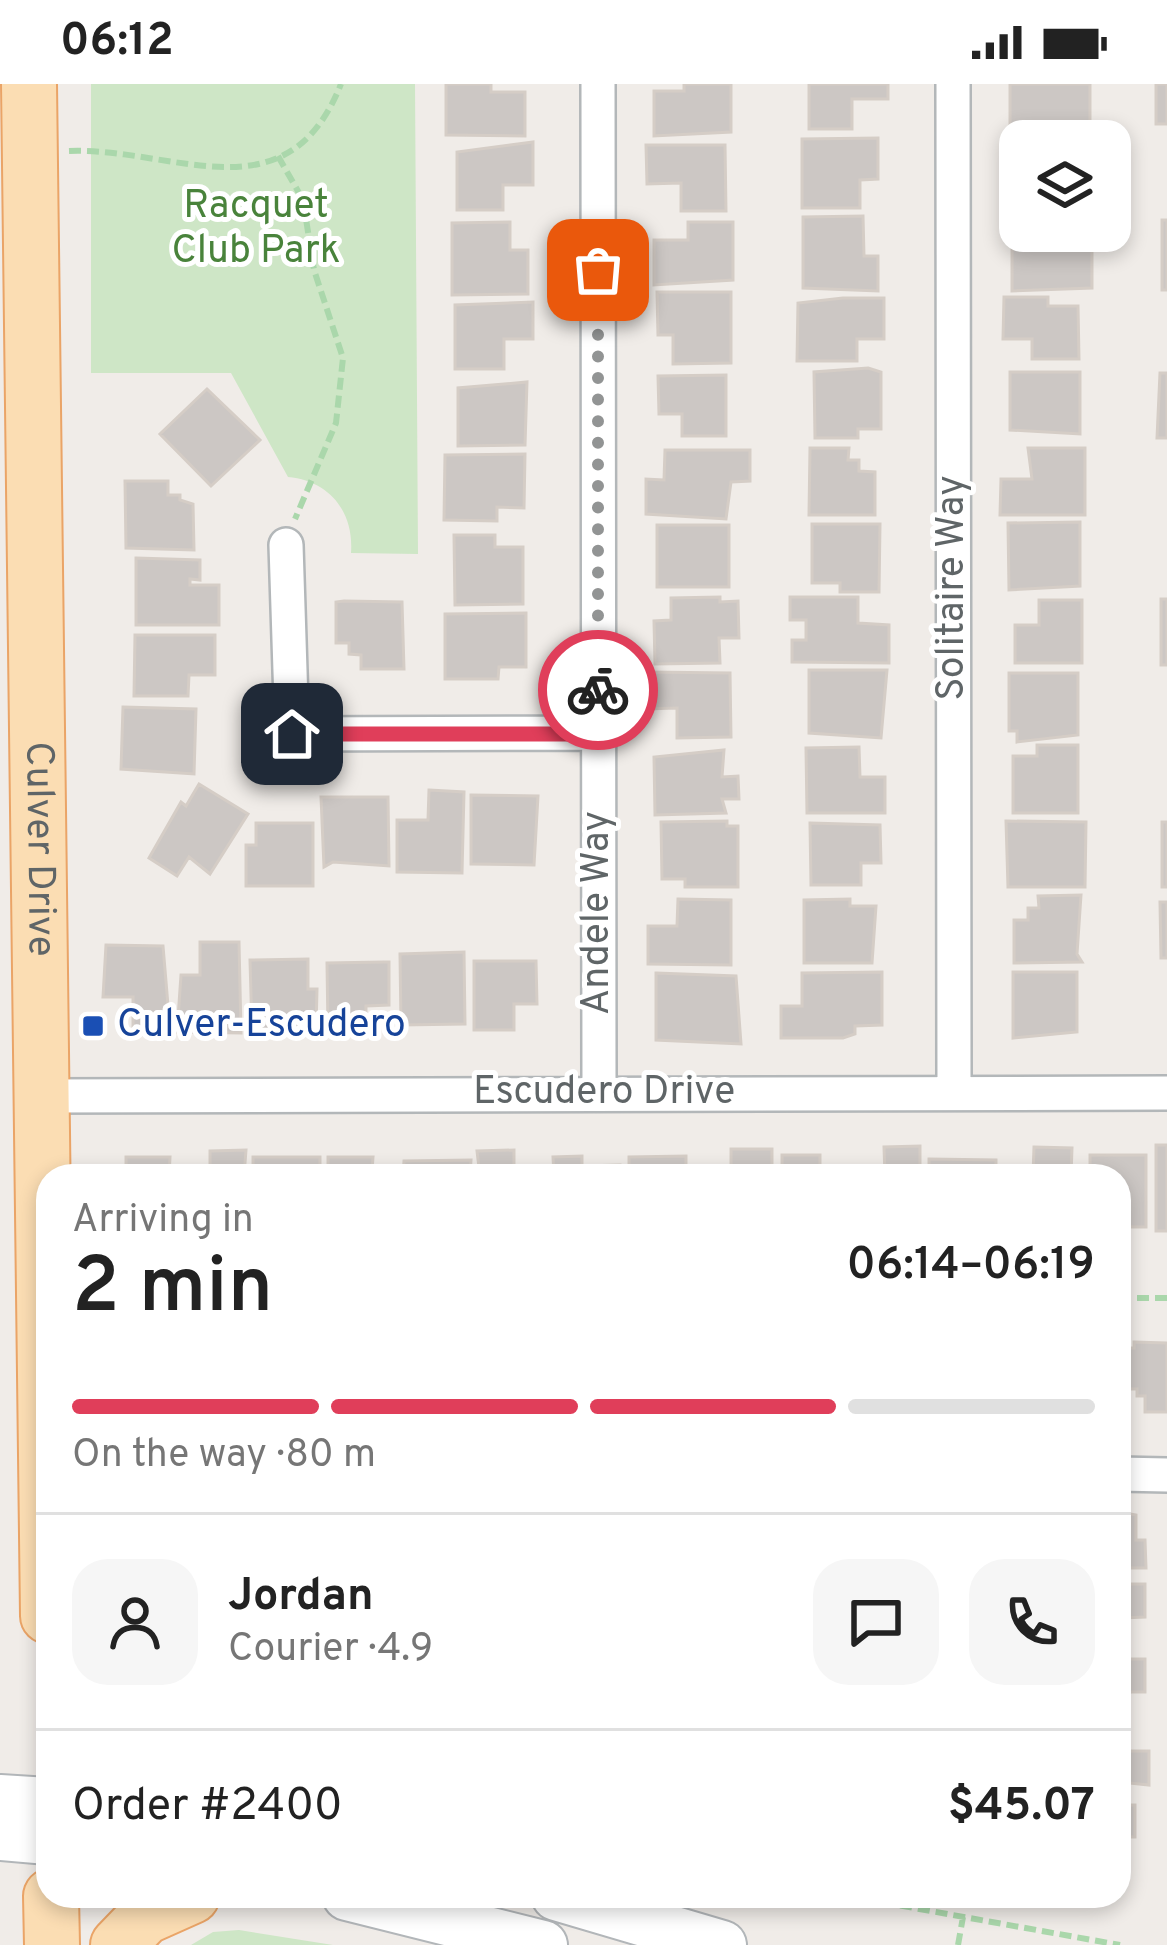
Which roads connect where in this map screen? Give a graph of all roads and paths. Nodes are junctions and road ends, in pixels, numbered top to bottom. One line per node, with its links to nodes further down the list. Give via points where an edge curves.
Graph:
1 (29, 84): 5 (main road, Culver Drive)
2 (341, 84): 6 (path, via 317,130)
3 (598, 84): 8 (street, Andele Way)
4 (953, 84): 9 (street, Solitaire Way)
5 (30, 153): 6 (path, via 110,150 222,172); 12 (main road, Culver Drive)
6 (278, 156): 7 (path, via 303,200 314,270 343,358 336,422)
7 (286, 545): 8 (street, via 292,734)
8 (598, 734): 10 (street, Andele Way)
9 (954, 1092): 10 (street, Escudero Drive); 11 (street, Escudero Drive)
10 (598, 1093): 12 (street, Escudero Drive)
11 (1167, 1093)
12 (41, 1096): 13 (main road, Culver Drive)
13 (42, 1164)
14 (1131, 1298): 15 (path)
15 (1167, 1298)
16 (1131, 1474): 17 (street)
17 (1167, 1474)
18 (0, 1799): 19 (main road)
19 (36, 1801)
20 (0, 1836): 21 (main road)
21 (36, 1839)
22 (51, 1908): 28 (main road)
23 (165, 1908): 29 (main road)
24 (395, 1908): 30 (main road)
25 (597, 1908): 31 (main road)
26 (913, 1908): 27 (path)
27 (963, 1917): 32 (path); 33 (path)
28 (52, 1945)
29 (118, 1945)
30 (543, 1945)
31 (722, 1945)
32 (958, 1945)
33 (1120, 1945)

